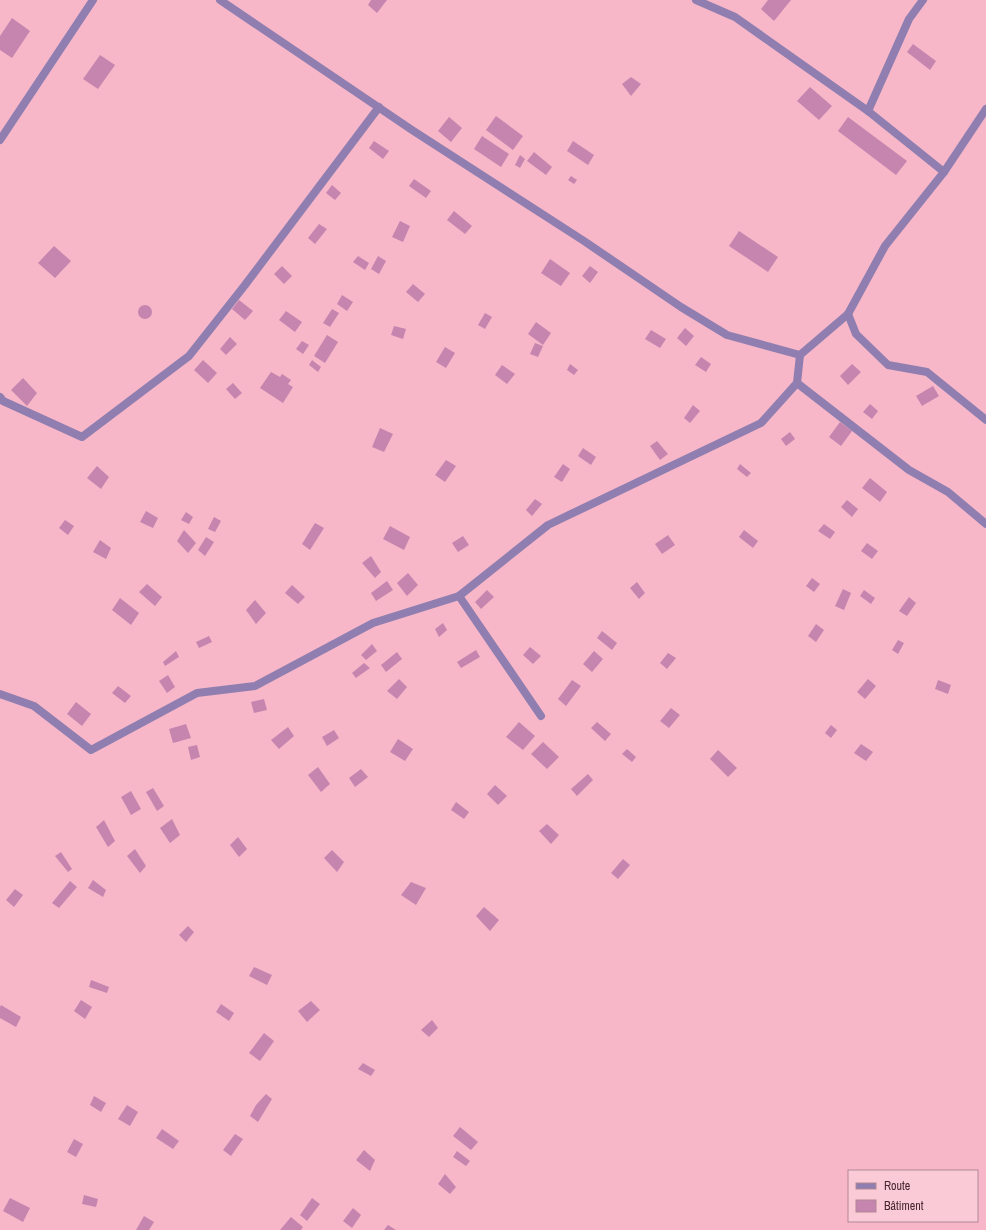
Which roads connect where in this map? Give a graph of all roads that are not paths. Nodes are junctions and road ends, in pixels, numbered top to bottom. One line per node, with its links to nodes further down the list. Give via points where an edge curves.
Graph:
1 (93, 0): 8 (street)
2 (220, 0): 5 (street)
3 (696, 0): 7 (street, via 736,17)
4 (923, 0): 7 (street, via 909,19)
5 (379, 107): 11 (street, via 727,335); 13 (street, via 245,285 188,356 82,437 3,402)
6 (986, 109): 9 (street)
7 (868, 111): 9 (street)
8 (0, 140)
9 (944, 172): 10 (street, via 885,246)
10 (848, 314): 11 (street); 14 (street, via 856,334 888,364 927,372)
11 (800, 355): 12 (street)
12 (797, 383): 15 (street, via 909,470 948,492); 16 (street, via 761,423 548,526)
13 (0, 397)
14 (986, 420)
15 (986, 524)
16 (459, 596): 17 (street, via 372,623 255,686 197,693 91,750 34,706); 18 (street)
17 (0, 694)
18 (542, 716)

